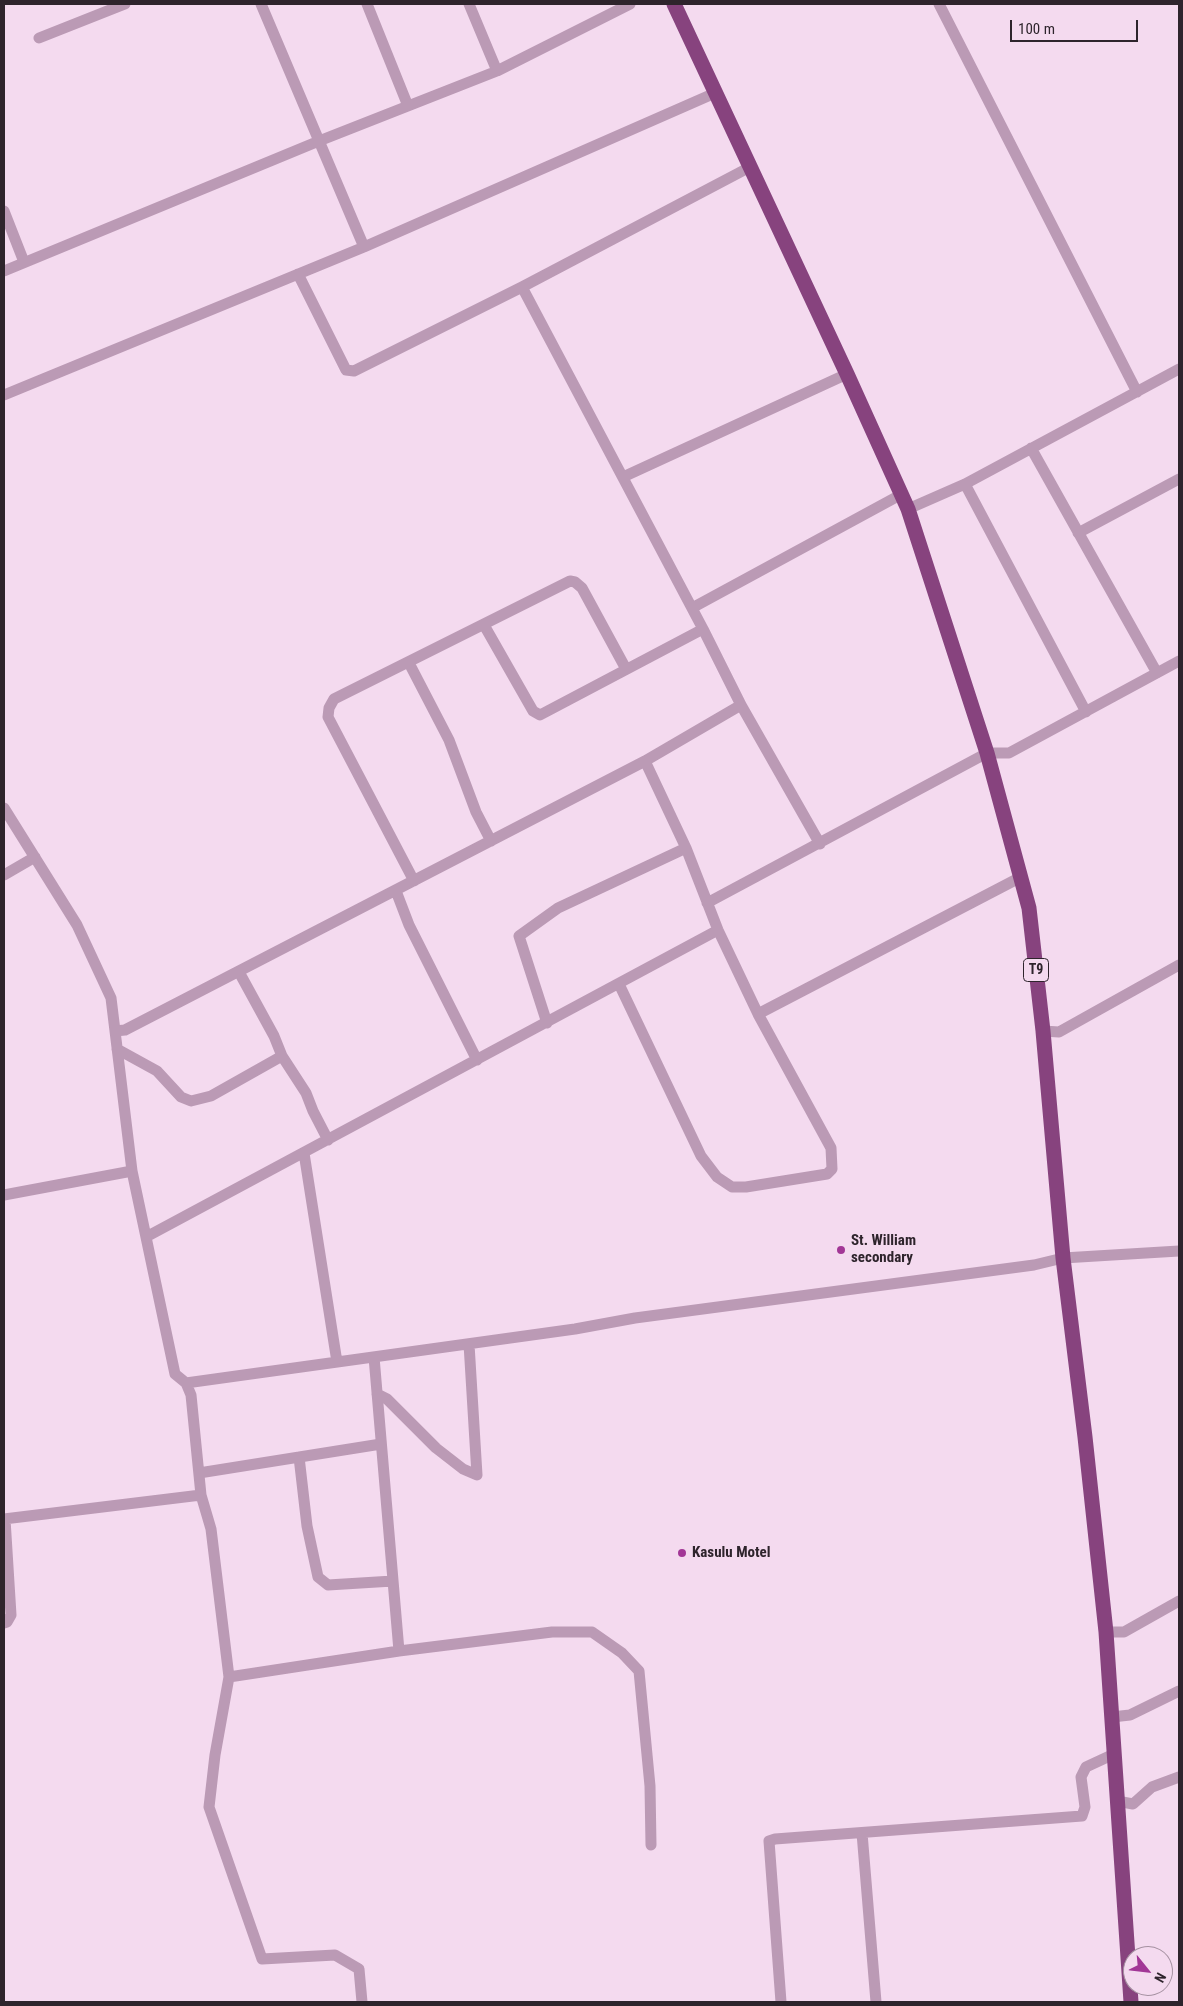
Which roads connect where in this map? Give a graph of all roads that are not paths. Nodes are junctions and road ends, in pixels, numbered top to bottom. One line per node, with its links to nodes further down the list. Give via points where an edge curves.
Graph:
1 (124, 4): 8 (street)
2 (261, 4): 12 (street)
3 (367, 4): 11 (street)
4 (469, 4): 9 (street)
5 (630, 4): 9 (street)
6 (674, 4): 10 (highway, T9)
7 (939, 4): 22 (street)
8 (39, 38)
9 (497, 71): 11 (street)
10 (715, 92): 13 (highway, T9); 15 (street)
11 (408, 106): 12 (street)
12 (319, 141): 15 (street); 16 (street)
13 (750, 167): 19 (street); 21 (highway, T9)
14 (4, 211): 16 (street)
15 (364, 247): 18 (street)
16 (24, 262): 17 (street)
17 (4, 271)
18 (298, 274): 19 (street, via 346,370 354,371); 23 (street)
19 (522, 287): 25 (street)
20 (1179, 369): 22 (street)
21 (847, 374): 25 (street); 28 (highway, T9)
22 (1137, 392): 24 (street)
23 (4, 395)
24 (1031, 448): 27 (street); 30 (street)
25 (623, 476): 31 (street)
26 (1179, 479): 30 (street)
27 (965, 484): 29 (street); 39 (street)
28 (902, 494): 29 (highway, T9); 31 (street)
29 (908, 509): 40 (highway, T9)
30 (1078, 533): 37 (street)
31 (692, 608): 33 (street)
32 (484, 625): 35 (street); 36 (street, via 570,581 575,582 582,588); 36 (street, via 533,711 540,715)
33 (703, 629): 36 (street); 38 (street)
34 (1179, 661): 37 (street)
35 (409, 662): 43 (street, via 449,740 476,812); 49 (street, via 334,700 328,717)
36 (626, 670)
37 (1157, 673): 39 (street)
38 (741, 705): 41 (street); 44 (street)
39 (1086, 712): 40 (street, via 1009,753)
40 (987, 753): 44 (street); 48 (highway, T9)
41 (645, 761): 43 (street); 45 (street)
42 (4, 808): 46 (street)
43 (491, 841): 49 (street)
44 (820, 844): 51 (street)
45 (686, 848): 51 (street); 57 (street, via 558,908 519,936)
46 (35, 857): 47 (street); 58 (street, via 77,925 111,998)
47 (4, 874)
48 (1020, 877): 56 (street); 59 (highway, T9, via 1029,908)
49 (414, 881): 50 (street)
50 (396, 891): 54 (street); 62 (street, via 409,925)
51 (707, 903): 52 (street)
52 (718, 930): 55 (street); 56 (street)
53 (1179, 965): 59 (street, via 1059,1032)
54 (239, 972): 58 (street, via 125,1030); 61 (street)
55 (619, 984): 56 (street, via 701,1156 717,1177 732,1187 827,1174 832,1169 831,1148); 57 (street)
56 (758, 1014)
57 (547, 1023): 62 (street)
58 (115, 1031): 60 (street)
59 (1043, 1031): 69 (highway, T9)
60 (117, 1048): 61 (street, via 157,1071 180,1097 191,1101 211,1096); 65 (street)
61 (282, 1056): 63 (street, via 306,1093)
62 (477, 1060): 63 (street)
63 (328, 1140): 64 (street)
64 (304, 1153): 67 (street); 72 (street)
65 (132, 1170): 66 (street); 67 (street)
66 (4, 1196)
67 (146, 1237): 73 (street, via 175,1374)
68 (1179, 1251): 69 (street)
69 (1064, 1258): 70 (street, via 1034,1266 635,1318); 83 (highway, T9)
70 (469, 1344): 71 (street); 74 (street, via 477,1476 462,1470 387,1399)
71 (374, 1357): 72 (street); 74 (street)
72 (337, 1362): 73 (street)
73 (186, 1382): 77 (street, via 191,1396)
74 (377, 1394): 75 (street)
75 (381, 1444): 76 (street); 80 (street)
76 (299, 1457): 77 (street); 80 (street, via 307,1526 318,1577 328,1585)
77 (199, 1473): 78 (street)
78 (201, 1495): 79 (street); 85 (street, via 211,1529)
79 (4, 1519): 82 (street, via 11,1615)
80 (393, 1581): 84 (street)
81 (1179, 1601): 83 (street, via 1124,1632)
82 (4, 1624)
83 (1106, 1632): 87 (highway, T9)
84 (399, 1651): 85 (street); 92 (street, via 552,1632 592,1632 622,1652 639,1671 650,1786)
85 (229, 1677): 93 (street, via 209,1807 262,1959 335,1955 359,1969)
86 (1179, 1691): 87 (street, via 1130,1715)
87 (1112, 1717): 88 (highway, T9)
88 (1114, 1754): 90 (highway, T9); 91 (street, via 1086,1767 1081,1777 1085,1807 1082,1816)
89 (1179, 1777): 90 (street, via 1152,1787 1133,1804)
90 (1117, 1801): 96 (highway, T9)
91 (862, 1833): 94 (street, via 769,1841); 95 (street)
92 (651, 1845)
93 (362, 2002)
94 (780, 2002)
95 (876, 2002)
96 (1131, 2002)

